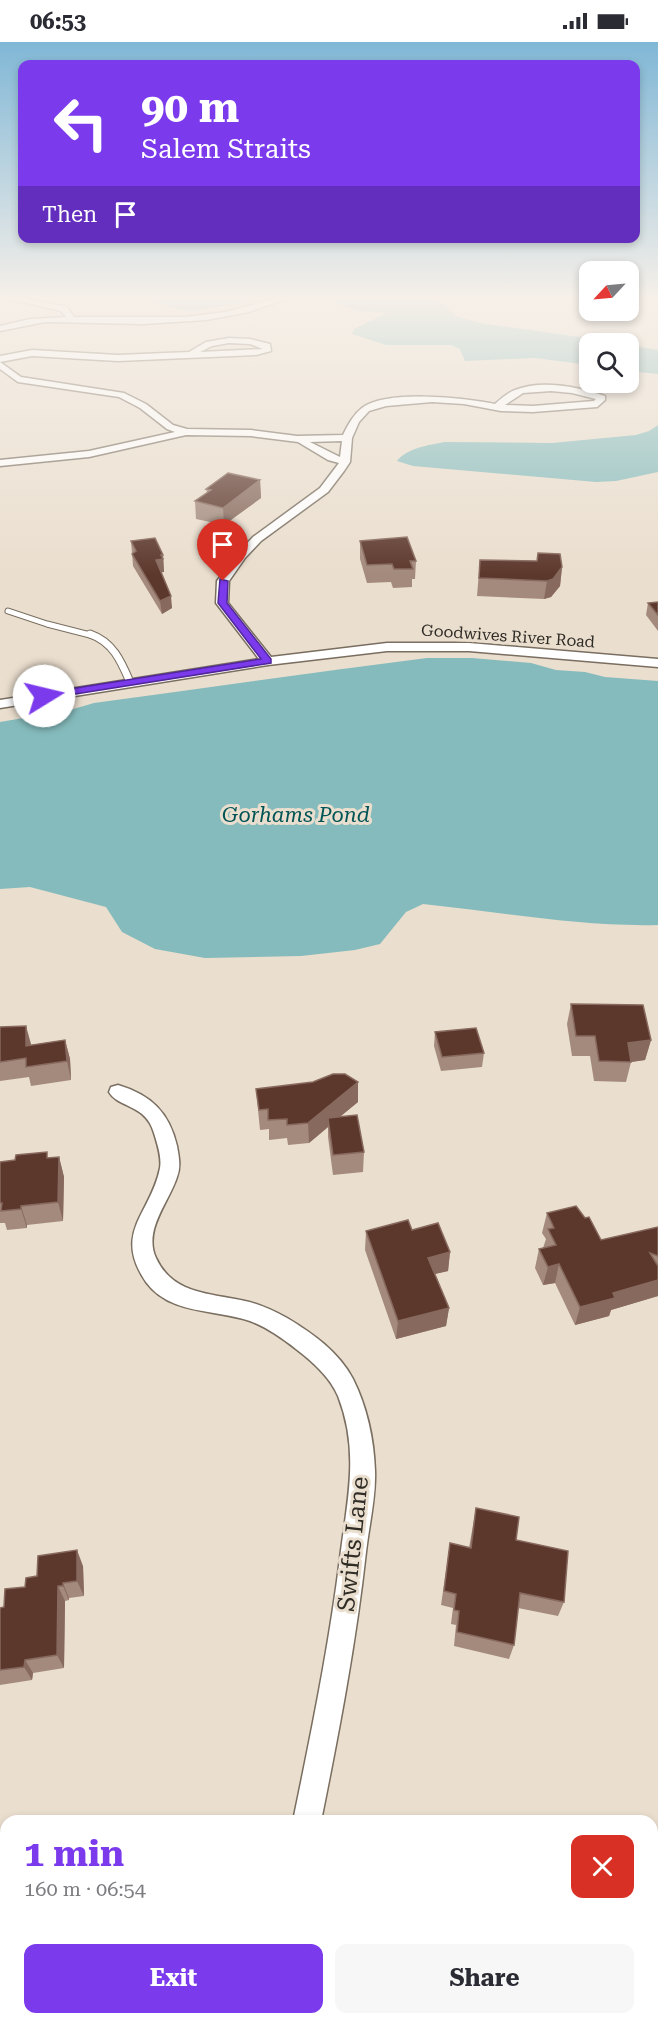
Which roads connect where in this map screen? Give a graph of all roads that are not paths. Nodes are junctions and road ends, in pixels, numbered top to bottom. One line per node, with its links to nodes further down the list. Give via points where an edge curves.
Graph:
1 (92, 391): 5 (street, via 121,395 170,427)
2 (534, 391): 4 (street, via 519,392)
3 (577, 391): 4 (street, via 602,398 597,404 533,410)
4 (497, 407): 6 (street, via 432,399 385,403 366,410)
5 (186, 432): 7 (street, via 251,433); 9 (street, via 89,454)
6 (347, 438): 7 (street); 8 (street)
7 (297, 440): 8 (street)
8 (345, 462): 11 (street, via 324,490 257,539 223,581 222,603)
9 (0, 463)
10 (8, 611): 13 (lane, via 101,638 116,652)
11 (268, 661): 12 (street, Goodwives River Road, via 419,646 479,647); 13 (street, Goodwives River Road)
12 (658, 663)
13 (130, 682): 14 (street, Goodwives River Road)
14 (0, 704)
15 (118, 1092): 16 (street, Swifts Lane, via 157,1115 165,1136 171,1166 142,1238 144,1255 158,1281 187,1300 257,1314 304,1342 344,1386 357,1422 363,1482 350,1592)
16 (308, 1815)

